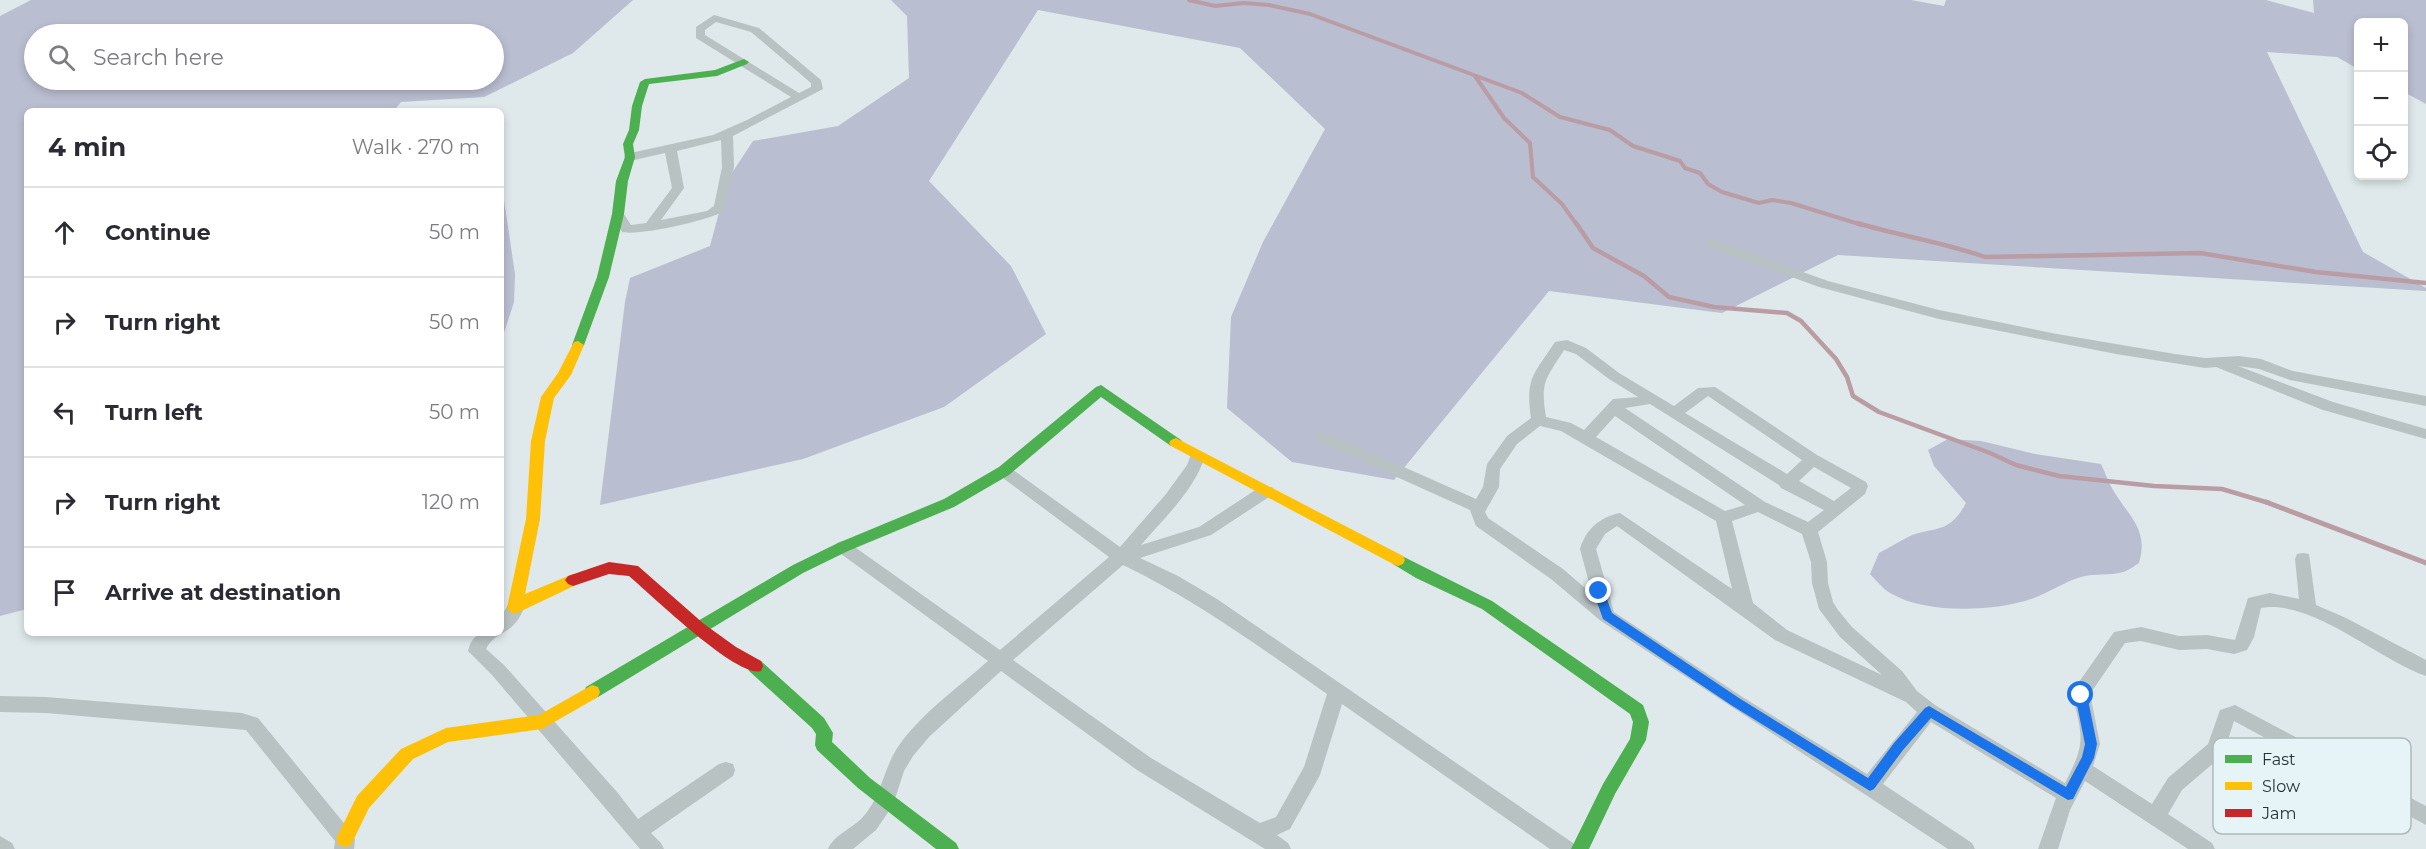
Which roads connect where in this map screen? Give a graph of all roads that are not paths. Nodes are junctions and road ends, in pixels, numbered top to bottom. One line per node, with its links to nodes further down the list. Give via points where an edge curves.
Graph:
1 (744, 62): 2 (street); 2 (street, via 700,36 700,29 716,17 755,30 817,82 817,89); 5 (street, via 717,73 645,82 628,144)
2 (798, 97): 3 (street)
3 (727, 134): 4 (street); 7 (street, via 728,167 720,208 711,214)
4 (670, 148): 5 (street); 7 (street, via 678,188)
5 (630, 157): 6 (street)
6 (618, 214): 7 (street, via 627,229); 33 (street, via 591,313 564,375 548,398 538,441 533,519)
7 (650, 226)
8 (1710, 243): 9 (street, via 1836,288 1972,322 2165,357)
9 (2217, 362): 11 (street, via 2261,364 2290,375); 15 (street, via 2328,406)
10 (1651, 398): 12 (street); 13 (street); 14 (street, via 1572,346 1560,345 1545,365 1535,392)
11 (2426, 401)
12 (1613, 407): 17 (street); 23 (street)
13 (1676, 412): 19 (street, via 1710,391); 21 (street)
14 (1539, 421): 17 (street, via 1566,427); 24 (street, via 1512,440 1497,460 1490,474 1491,487)
15 (2426, 434)
16 (1322, 437): 24 (street)
17 (1586, 438): 26 (street)
18 (1197, 456): 20 (street, via 1101,390); 22 (street); 29 (street, via 1172,498)
19 (1812, 459): 21 (street); 25 (street, via 1860,486)
20 (1004, 471): 28 (street, via 949,503); 29 (street)
21 (1787, 484): 25 (street)
22 (1266, 491): 29 (street, via 1205,531); 66 (street, via 1487,605 1637,710 1641,722 1638,740)
23 (1759, 506): 26 (street); 27 (street)
24 (1478, 507): 34 (street, via 1482,522 1557,574)
25 (1834, 508): 27 (street)
26 (1723, 518): 31 (street)
27 (1809, 530): 41 (street, via 1819,562 1825,604 1846,632 1896,676)
28 (843, 547): 36 (street); 38 (street)
29 (1123, 557): 38 (street); 40 (street, via 1211,604)
30 (2303, 559): 32 (street)
31 (1745, 607): 34 (street, via 1626,522 1614,519 1590,540 1588,549); 41 (street, via 1780,635)
32 (2308, 607): 39 (street); 49 (street, via 2263,599 2254,603 2245,637 2241,645 2234,647 2207,642 2179,643 2141,634 2120,637 2081,692 2091,744)
33 (515, 608): 35 (street); 36 (street, via 563,583 609,568 622,568 633,570)
34 (1607, 616): 50 (street)
35 (504, 624)
36 (699, 628): 44 (street); 52 (street, via 757,667 818,723 825,733 823,745)
37 (487, 636): 44 (street, via 479,642 477,651)
38 (1002, 660): 52 (street, via 906,750 895,769); 57 (street, via 1144,764)
39 (2426, 669)
40 (1337, 692): 57 (street, via 1313,769 1283,823); 65 (street)
41 (1912, 697): 43 (street)
42 (0, 704): 58 (street, via 252,724)
43 (1929, 711): 50 (street); 51 (street)
44 (542, 722): 56 (street); 58 (street, via 446,735 407,754 363,802)
45 (2219, 738): 46 (street, via 2226,716 2235,712)
46 (2283, 738)
47 (2213, 752): 54 (street, via 2175,784)
48 (726, 770): 56 (street)
49 (2082, 770): 51 (street); 54 (street)
50 (1870, 786): 67 (street)
51 (2068, 795): 68 (street)
52 (886, 799): 62 (street, via 869,824); 63 (street)
53 (2411, 808): 55 (street)
54 (2156, 816): 69 (street)
55 (2426, 816)
56 (636, 832): 61 (street)
57 (1259, 833): 64 (street)
58 (344, 844)
59 (0, 845): 60 (street)
60 (5, 849)
61 (654, 849)
62 (838, 849)
63 (950, 849)
64 (1281, 849)
65 (1566, 849)
66 (1580, 849)
67 (1965, 849)
68 (2048, 849)
69 (2205, 849)

